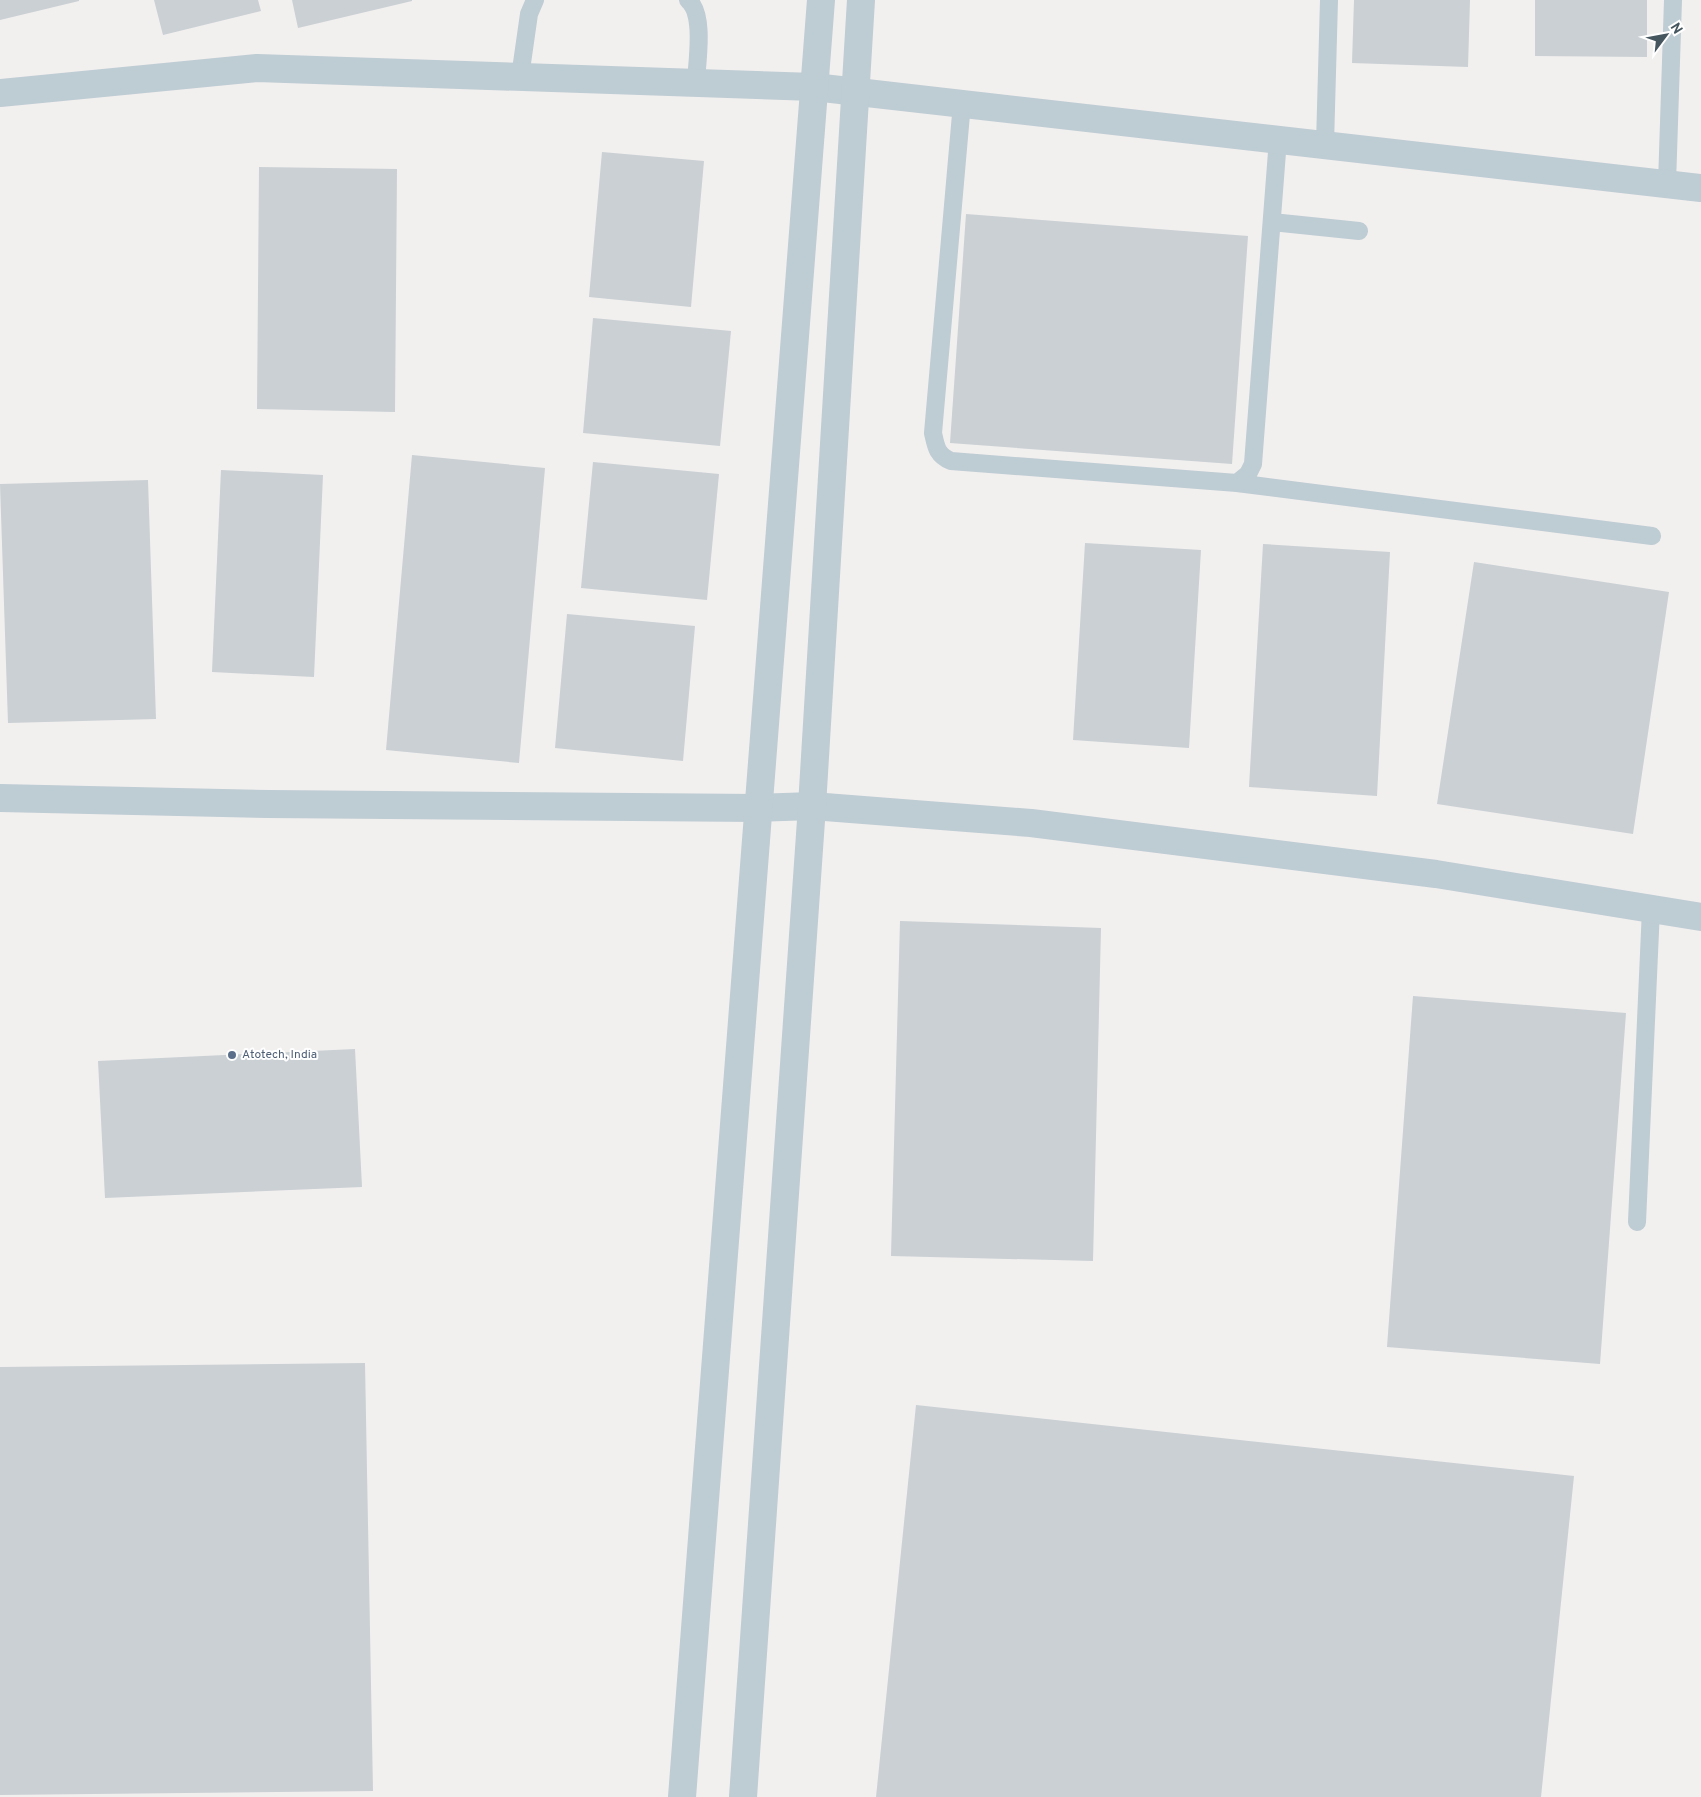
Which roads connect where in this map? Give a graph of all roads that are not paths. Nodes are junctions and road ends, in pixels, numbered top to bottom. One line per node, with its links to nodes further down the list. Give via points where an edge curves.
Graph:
1 (534, 0): 7 (lane)
2 (688, 0): 8 (lane, via 698,20)
3 (820, 0): 9 (street)
4 (861, 0): 10 (street)
5 (1329, 0): 14 (lane)
6 (1674, 0): 15 (lane)
7 (520, 77): 8 (street); 11 (street, via 257,68)
8 (696, 82): 9 (street)
9 (814, 87): 10 (street); 23 (street)
10 (856, 91): 12 (street); 22 (street)
11 (0, 93)
12 (962, 103): 13 (street); 19 (lane, via 933,433 936,447 943,457 951,461)
13 (1278, 140): 14 (street); 17 (lane)
14 (1325, 144): 15 (street)
15 (1667, 184): 16 (street)
16 (1701, 188)
17 (1272, 222): 18 (lane); 19 (lane, via 1252,464 1248,474)
18 (1359, 231)
19 (1237, 483): 20 (lane)
20 (1652, 536)
21 (0, 798): 23 (street)
22 (812, 806): 23 (street); 24 (street, via 1031,823 1436,874); 28 (street)
23 (758, 808): 27 (street)
24 (1650, 909): 25 (street); 26 (lane)
25 (1701, 917)
26 (1638, 1222)
27 (682, 1797)
28 (743, 1797)

